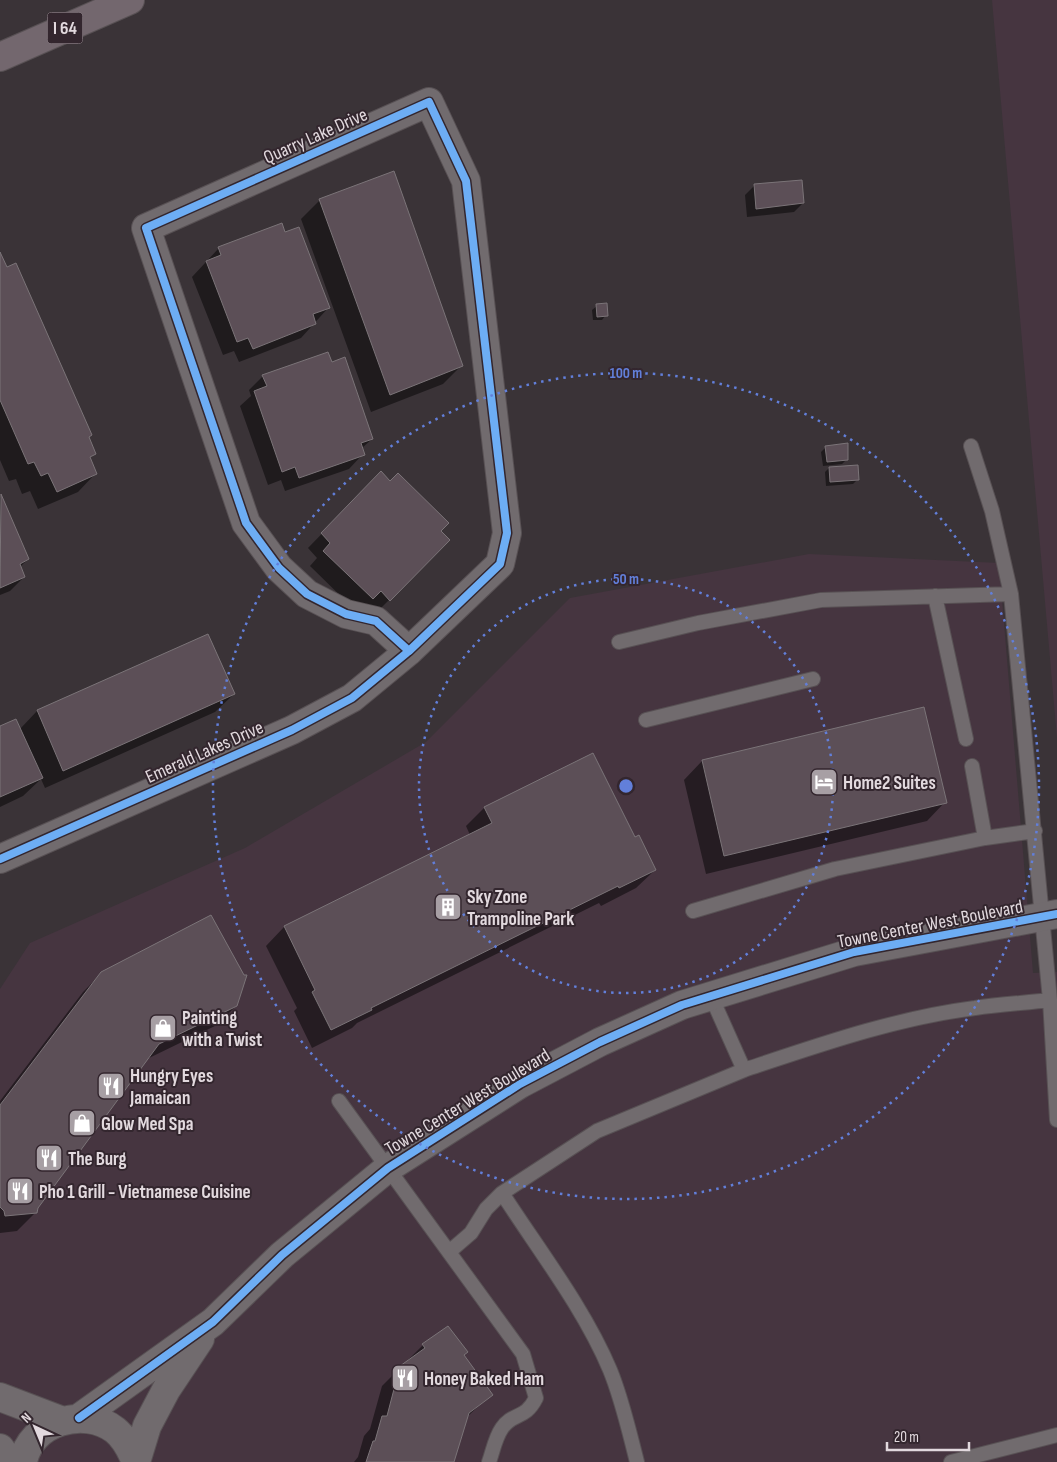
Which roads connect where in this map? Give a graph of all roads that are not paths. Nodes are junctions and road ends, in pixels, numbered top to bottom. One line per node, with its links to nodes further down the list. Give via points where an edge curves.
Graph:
1 (130, 0): 2 (highway, I 64)
2 (0, 57)
3 (971, 446): 4 (lane, via 992,511)
4 (1011, 594): 5 (lane); 12 (lane)
5 (935, 596): 6 (lane, via 821,600); 10 (lane)
6 (618, 642)
7 (409, 651): 7 (street, Quarry Lake Drive, via 376,621 346,614 307,594 279,568 246,523 146,228 428,102 466,181 507,533 500,564); 14 (street, Emerald Lakes Drive, via 352,698 292,730)
8 (813, 679): 9 (lane)
9 (646, 720)
10 (966, 739)
11 (972, 766): 13 (lane)
12 (1035, 831): 13 (lane); 16 (lane)
13 (985, 838): 15 (lane, via 834,868)
14 (0, 859)
15 (693, 910)
16 (1049, 915): 17 (street, Towne Center West Boulevard, via 854,952); 18 (lane)
17 (712, 996): 19 (lane); 22 (street, Towne Center West Boulevard, via 682,1005 600,1042 452,1125)
18 (1050, 1000): 19 (lane, via 974,1008 899,1023); 21 (lane)
19 (744, 1070): 23 (lane, via 597,1131)
20 (339, 1101): 22 (lane)
21 (1057, 1120)
22 (388, 1168): 24 (lane); 25 (street, Towne Center West Boulevard, via 288,1249)
23 (502, 1193): 24 (lane, via 486,1209 471,1233); 35 (lane, via 581,1316 609,1370)
24 (449, 1252): 34 (lane, via 523,1354 536,1398 530,1411 502,1427)
25 (213, 1322): 27 (street, Towne Center West Boulevard); 33 (street, Towne Center West Boulevard, via 166,1390 147,1426)
26 (0, 1397): 27 (street)
27 (71, 1419): 32 (street, Towne Center West Boulevard, via 46,1428 33,1441); 33 (street, via 98,1421 115,1430 128,1444)
28 (1057, 1435): 30 (lane)
29 (0, 1448): 31 (street)
30 (979, 1458): 36 (lane)
31 (10, 1462)
32 (23, 1462)
33 (136, 1462)
34 (489, 1462)
35 (637, 1462)
36 (951, 1462)

